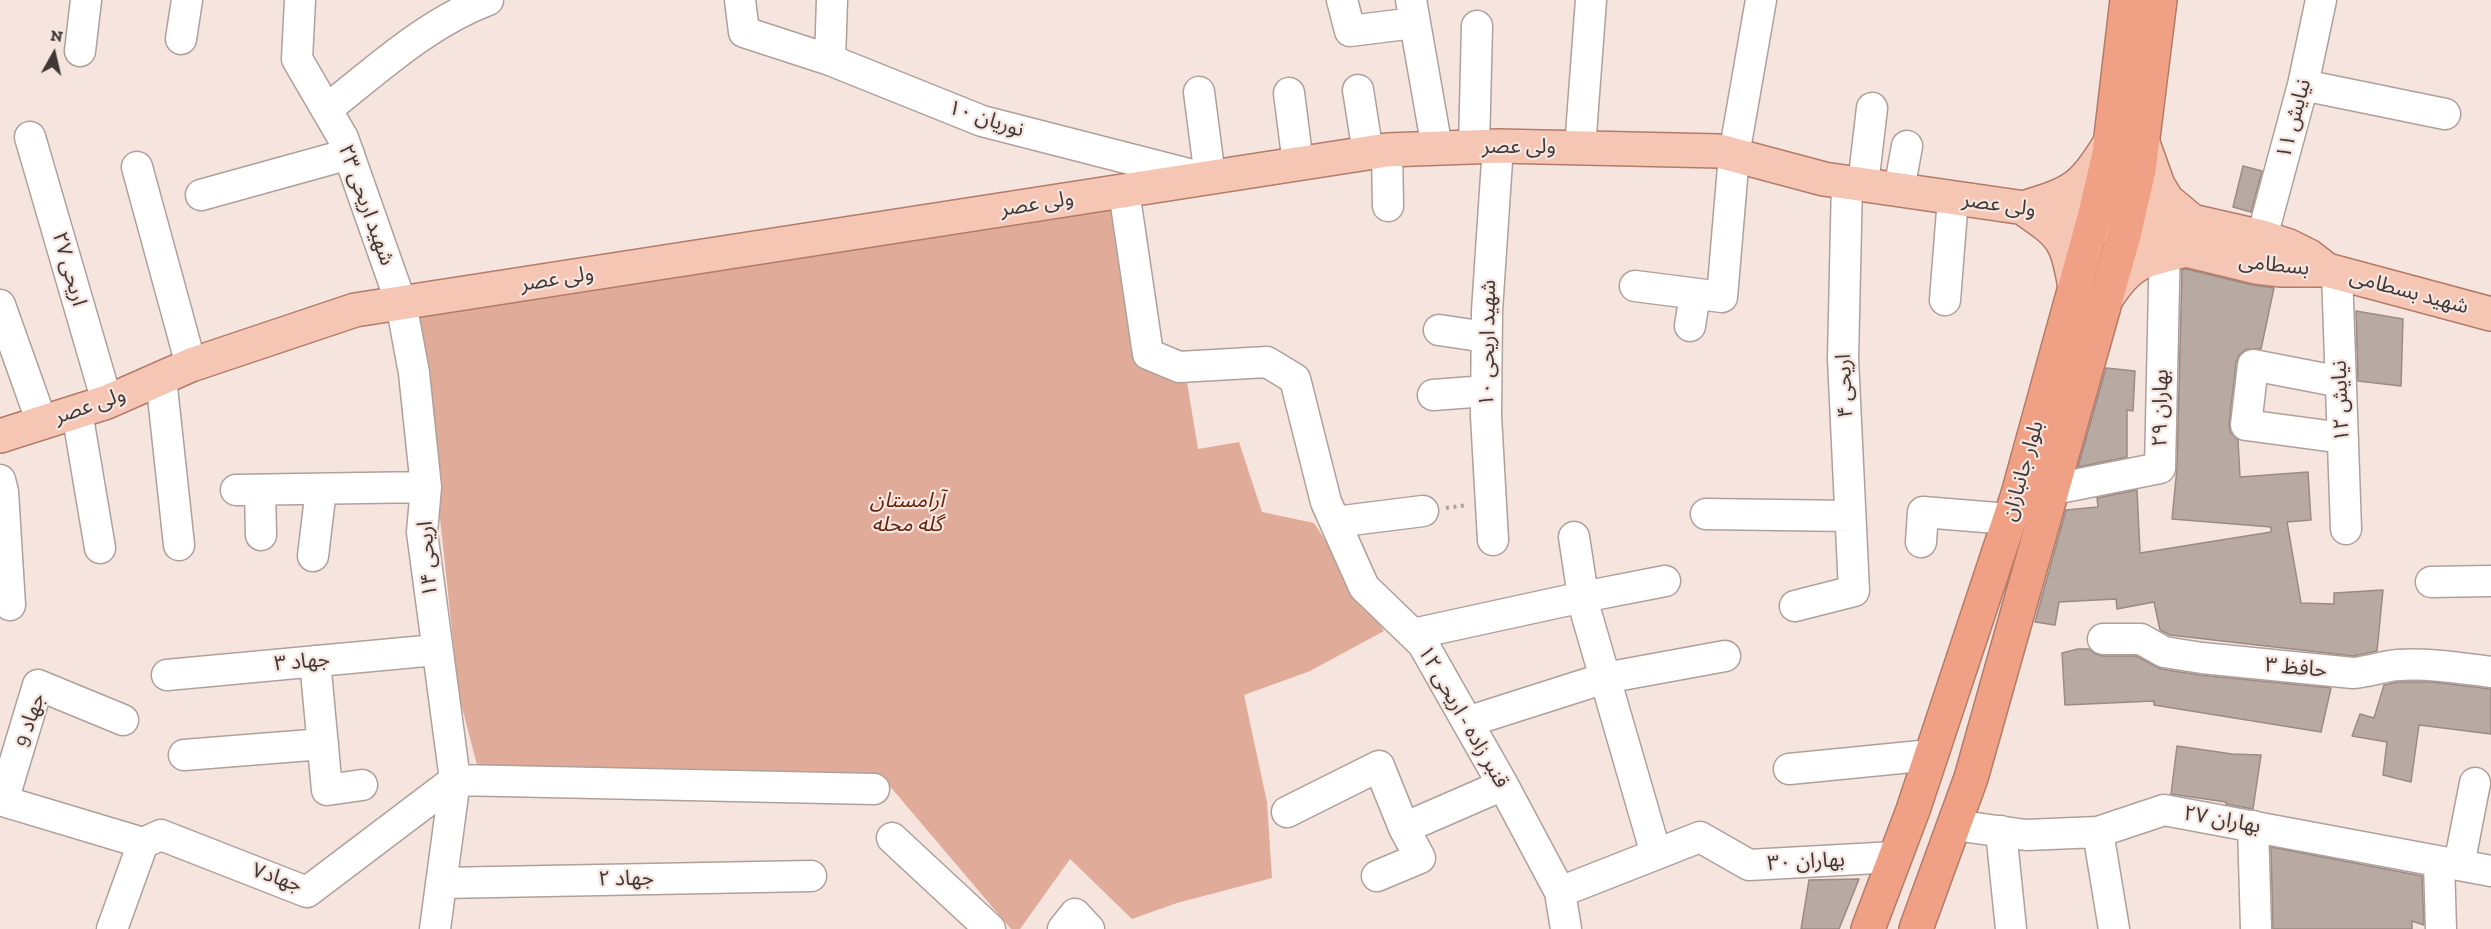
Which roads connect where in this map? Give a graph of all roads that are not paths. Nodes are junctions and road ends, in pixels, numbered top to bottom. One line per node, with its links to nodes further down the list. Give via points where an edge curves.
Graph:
1 (86, 0): 16 (street)
2 (187, 0): 15 (street)
3 (300, 0): 23 (street, شهید اریحی ۲۳, via 297,59)
4 (488, 0): 23 (street, via 427,30)
5 (740, 0): 17 (street, نوریان ۱۰, via 744,32)
6 (832, 0): 17 (street)
7 (1342, 0): 13 (street, via 1350,31)
8 (1591, 0): 31 (street)
9 (1761, 0): 34 (street)
10 (2127, 0): 26 (highway, بلوار جانبازان)
11 (2160, 0): 27 (highway, بلوار جانبازان)
12 (2321, 0): 18 (street, نیایش ۱۱)
13 (1413, 11): 30 (street)
14 (1477, 26): 29 (street, شهید اریحی ۱۰)
15 (181, 39)
16 (80, 51)
17 (830, 60): 37 (street, نوریان ۱۰, via 982,121)
18 (2303, 85): 24 (street); 47 (street, نیایش ۱۱)
19 (1358, 90): 32 (street)
20 (1199, 92): 37 (street)
21 (1289, 93): 35 (street)
22 (1872, 108): 38 (street, اریحی ۴)
23 (327, 109): 33 (street, شهید اریحی ۲۳)
24 (2445, 114)
25 (30, 137): 66 (street, اریحی ۲۷)
26 (2110, 143): 44 (main road, via 2088,177 2074,189); 45 (highway, بلوار جانبازان)
27 (2143, 143): 46 (highway, بلوار جانبازان); 48 (main road, via 2167,200)
28 (1907, 146): 39 (street)
29 (1486, 147): 30 (main road, ولی عصر); 31 (main road, ولی عصر); 60 (street, شهید اریحی ۱۰, via 1490,242)
30 (1437, 148): 32 (main road, ولی عصر)
31 (1580, 148): 34 (main road, ولی عصر, via 1719,151)
32 (1377, 152): 35 (main road, ولی عصر); 43 (street)
33 (349, 154): 41 (street); 55 (street, شهید اریحی ۲۳)
34 (1734, 155): 38 (main road, ولی عصر, via 1824,179); 52 (street, via 1722,297)
35 (1298, 164): 37 (main road, ولی عصر)
36 (137, 167): 61 (street)
37 (1207, 178): 40 (main road, ولی عصر)
38 (1855, 183): 39 (main road, ولی عصر); 76 (street, اریحی ۴, via 1843,359)
39 (1899, 190): 42 (main road, ولی عصر)
40 (1124, 191): 55 (main road, ولی عصر); 78 (street, قنبر زاده - اریحی ۱۲, via 1148,354 1179,367 1267,362 1295,379 1326,502)
41 (201, 195)
42 (1953, 198): 44 (main road, ولی عصر); 54 (street)
43 (1388, 206)
44 (2023, 208): 45 (main road, ولی عصر); 51 (main road, via 2062,239 2069,253)
45 (2094, 218): 46 (main road, بسطامی); 51 (highway, بلوار جانبازان)
46 (2127, 221): 48 (main road, بسطامی); 53 (highway, بلوار جانبازان)
47 (2262, 237): 48 (main road, بسطامی); 49 (main road, بسطامی, via 2289,246)
48 (2175, 242): 49 (main road, بسطامی, via 2256,267); 53 (main road, via 2135,265); 73 (street, بهاران ۲۹, via 2160,468)
49 (2332, 271): 57 (main road, شهید بسطامی); 63 (street, نیایش ۱۲)
50 (1635, 286): 52 (street)
51 (2075, 287): 77 (highway, بلوار جانبازان)
52 (1695, 294): 58 (street)
53 (2108, 296): 73 (highway, بلوار جانبازان)
54 (1945, 300)
55 (401, 303): 61 (main road, ولی عصر, via 355,310); 71 (street, اریحی ۱۴, via 414,373)
56 (0, 305): 67 (street)
57 (2491, 314)
58 (1690, 326)
59 (1439, 330): 60 (street)
60 (1486, 338): 64 (street, شهید اریحی ۱۰)
61 (191, 365): 62 (main road, ولی عصر)
62 (161, 378): 66 (main road, ولی عصر); 84 (street)
63 (2341, 382): 69 (street, نیایش ۱۲); 69 (street, via 2253,365 2246,424)
64 (1486, 391): 65 (street); 82 (street, شهید اریحی ۱۰)
65 (1433, 395)
66 (92, 407): 67 (main road, ولی عصر); 85 (street, اریحی ۲۷)
67 (42, 423): 68 (main road, ولی عصر)
68 (0, 436)
69 (2343, 438): 79 (street, نیایش ۱۲)
70 (0, 480): 91 (street)
71 (426, 487): 72 (street); 95 (street, اریحی ۱۴, via 422,532)
72 (321, 489): 80 (street, via 248,490); 86 (street)
73 (2054, 489): 113 (highway, بلوار جانبازان)
74 (1423, 511): 78 (street)
75 (1706, 514): 76 (street)
76 (1850, 516): 92 (street, اریحی ۴, via 1854,591)
77 (2009, 519): 83 (street, via 1923,512); 105 (highway, بلوار جانبازان)
78 (1335, 522): 93 (street, قنبر زاده - اریحی ۱۲, via 1364,587)
79 (2346, 529)
80 (261, 535)
81 (1574, 537): 90 (street)
82 (1493, 540)
83 (1921, 542)
84 (178, 545)
85 (100, 548)
86 (313, 556)
87 (1665, 581): 90 (street)
88 (2491, 581): 89 (street)
89 (2431, 582)
90 (1583, 597): 93 (street); 100 (street)
91 (10, 605)
92 (1795, 606)
93 (1413, 634): 102 (street, قنبر زاده - اریحی ۱۲, via 1423,644)
94 (2103, 639): 98 (street, حافظ ۳, via 2141,639 2164,652 2202,658 2353,673 2428,664)
95 (436, 650): 97 (street, جهاد ۳); 107 (street, اریحی ۱۴)
96 (1725, 656): 100 (street)
97 (315, 661): 99 (street, جهاد ۳); 103 (street)
98 (2491, 672)
99 (166, 675)
100 (1605, 678): 102 (street); 120 (street)
101 (123, 720): 119 (street, جهاد 9, via 38,685 3,801)
102 (1467, 722): 110 (street, قنبر زاده - اریحی ۱۲)
103 (323, 744): 104 (street); 109 (street, via 327,790)
104 (184, 755)
105 (1931, 755): 106 (street); 121 (highway, بلوار جانبازان)
106 (1789, 769)
107 (455, 780): 111 (street); 119 (street, جهاد۷, via 308,892 161,835); 126 (street, اریحی ۱۴)
108 (2475, 783): 122 (street)
109 (362, 785)
110 (1503, 785): 115 (street); 127 (street, قنبر زاده - اریحی ۱۲)
111 (874, 789)
112 (1287, 812): 115 (street, via 1379,766)
113 (1954, 825): 116 (street, بهاران ۲۷); 135 (highway, بلوار جانبازان)
114 (2253, 826): 117 (street, بهاران ۲۷, via 2164,810); 122 (street, بهاران ۲۷); 138 (street)
115 (1404, 828): 125 (street, via 1420,858)
116 (2001, 831): 117 (street, بهاران ۲۷, via 2026,835); 136 (street)
117 (2098, 832): 137 (street)
118 (892, 838): 130 (street)
119 (143, 843): 128 (street)
120 (1656, 854): 121 (street, بهاران ۳۰, via 1700,837 1749,865); 127 (street)
121 (1895, 857): 134 (highway, بلوار جانبازان)
122 (2449, 863): 123 (street, بهاران ۲۷); 139 (street)
123 (2491, 872)
124 (811, 876): 126 (street, جهاد ۲)
125 (1377, 876)
126 (441, 883): 129 (street, اریحی ۱۴)
127 (1560, 892): 133 (street, قنبر زاده - اریحی ۱۲)
128 (112, 929)
129 (435, 929)
130 (990, 929)
131 (1063, 929): 132 (street, via 1075,914)
132 (1089, 929)
133 (1566, 929)
134 (1868, 929)
135 (1916, 929)
136 (2011, 929)
137 (2114, 929)
138 (2256, 929)
139 (2441, 929)

